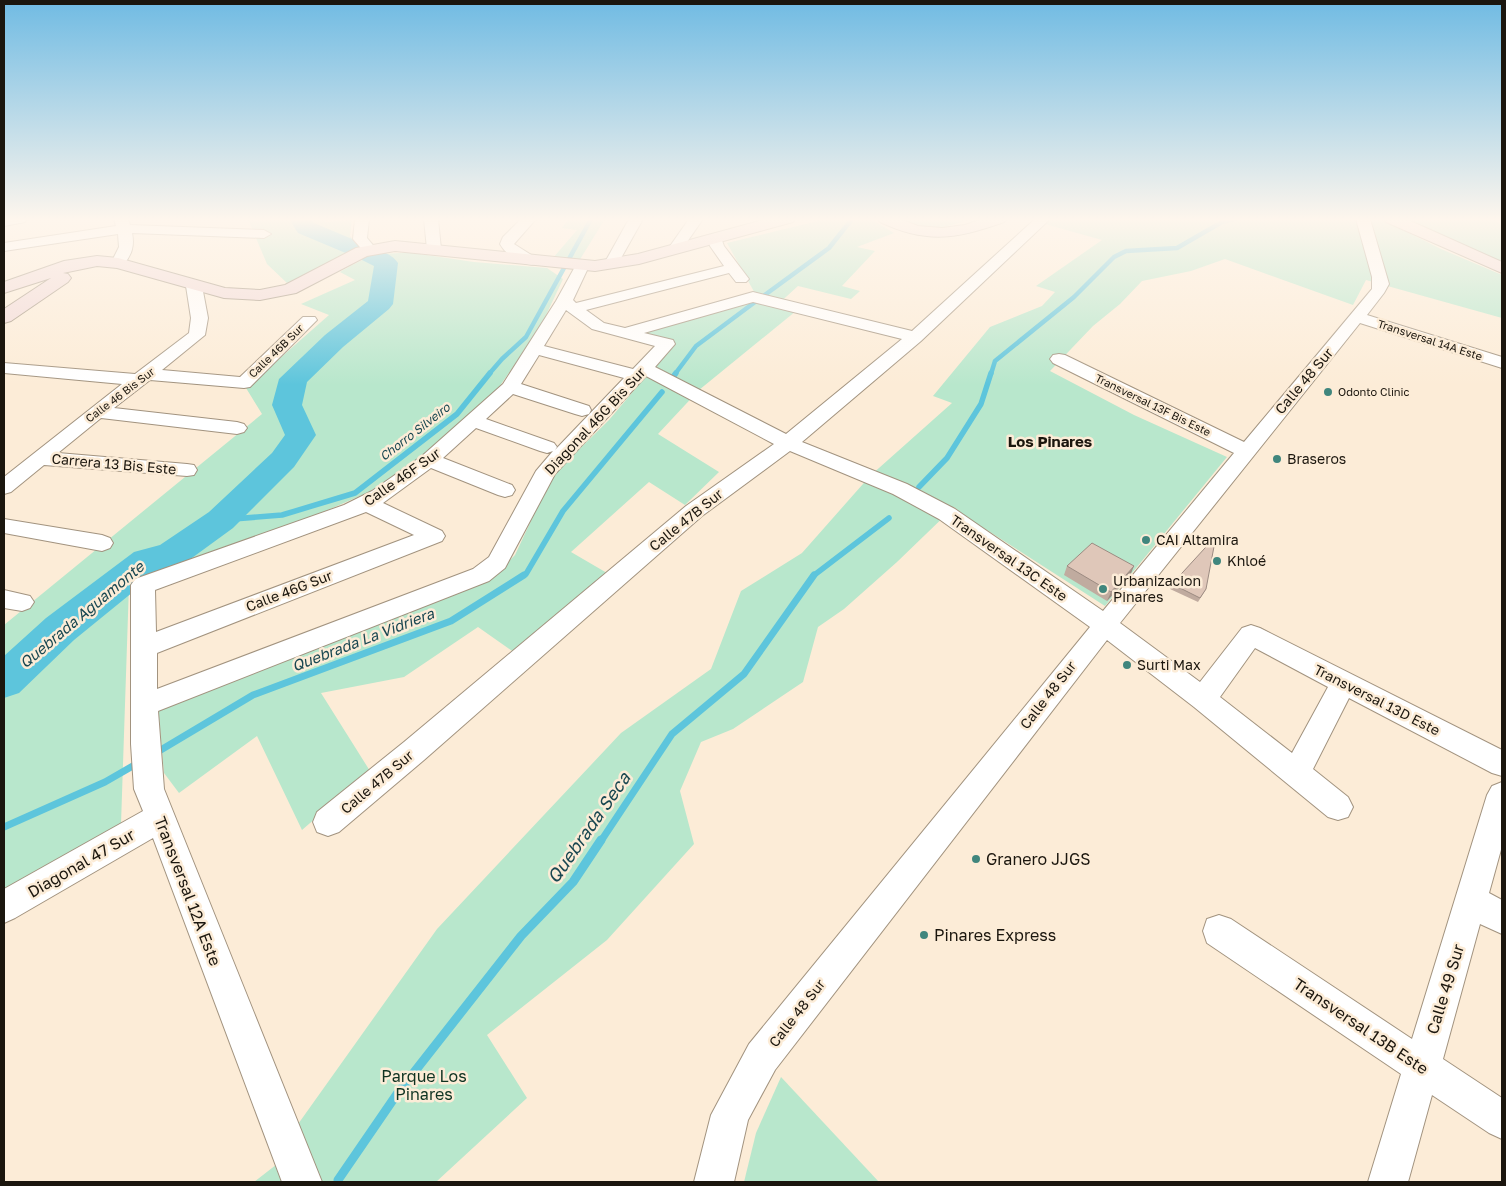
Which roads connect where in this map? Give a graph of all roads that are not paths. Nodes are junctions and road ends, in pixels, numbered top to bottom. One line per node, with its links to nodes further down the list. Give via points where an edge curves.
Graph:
1 (44, 274): 11 (main road)
2 (65, 274): 14 (main road)
3 (155, 274): 10 (main road)
4 (319, 274): 10 (main road, via 270,294 233,295)
5 (576, 274): 13 (street, Calle 46F Sur)
6 (704, 274): 13 (street)
7 (737, 274): 12 (street)
8 (983, 274): 18 (street, Calle 47B Sur)
9 (1378, 274): 15 (street, Calle 48 Sur, via 1381,284 1375,296)
10 (194, 286): 24 (street, Calle 46 Bis Sur, via 200,329 191,341)
11 (4, 288)
12 (753, 297): 17 (street); 18 (street)
13 (569, 304): 17 (street, via 598,326); 19 (street, Calle 46F Sur)
14 (4, 317)
15 (1357, 317): 21 (street, Transversal 14A Este); 32 (street, Calle 48 Sur)
16 (309, 320): 24 (street, Calle 46B Sur, via 244,383)
17 (626, 333): 23 (street, Diagonal 46G Bis Sur, via 667,344)
18 (915, 337): 30 (street, Calle 47B Sur)
19 (535, 349): 23 (street, Transversal 13C Este); 25 (street, Calle 46F Sur)
20 (1059, 359): 32 (street, Transversal 13F Bis Este)
21 (1502, 363)
22 (4, 368): 24 (street)
23 (641, 372): 30 (street, Transversal 13C Este); 46 (street, Diagonal 46G Bis Sur, via 546,471 496,562 480,575)
24 (143, 377): 27 (street, Calle 46 Bis Sur)
25 (510, 387): 26 (street); 28 (street, Calle 46F Sur)
26 (582, 410)
27 (97, 412): 29 (street); 33 (street, Calle 46 Bis Sur)
28 (475, 421): 31 (street); 34 (street, Calle 46F Sur)
29 (237, 428)
30 (788, 443): 42 (street, Transversal 13C Este, via 928,503); 52 (street, Calle 47B Sur, via 694,511)
31 (547, 447)
32 (1246, 451): 42 (street, Calle 48 Sur)
33 (40, 458): 35 (street, Carrera 13 Bis Este); 36 (street, Calle 46 Bis Sur)
34 (430, 460): 37 (street); 38 (street, Calle 46F Sur)
35 (187, 470)
36 (4, 487)
37 (505, 490)
38 (366, 504): 41 (street, Calle 46F Sur); 43 (street, Calle 46G Sur, via 434,536)
39 (4, 526): 40 (street)
40 (102, 543)
41 (143, 585): 43 (street, Transversal 12A Este)
42 (1105, 625): 45 (street, Transversal 13C Este); 60 (street, Calle 48 Sur, via 762,1057 730,1115)
43 (144, 647): 46 (street, Transversal 12A Este)
44 (1344, 683): 45 (street, Transversal 13D Este, via 1251,635); 47 (street, Transversal 13D Este); 48 (street)
45 (1203, 699): 48 (street, Transversal 13C Este)
46 (144, 705): 51 (street, Transversal 12A Este, via 147,778)
47 (1502, 764)
48 (1296, 773): 50 (street, Transversal 13C Este)
49 (1502, 795): 53 (street, Calle 49 Sur)
50 (1338, 807)
51 (159, 818): 54 (street, Diagonal 47 Sur); 59 (street, Transversal 12A Este)
52 (328, 822)
53 (1471, 900): 55 (street); 57 (street, Calle 49 Sur)
54 (4, 907)
55 (1502, 918)
56 (1219, 931): 57 (street, Transversal 13B Este)
57 (1422, 1067): 58 (street, Transversal 13B Este); 61 (street, Calle 49 Sur)
58 (1502, 1120)
59 (302, 1182)
60 (714, 1182)
61 (1388, 1182)

